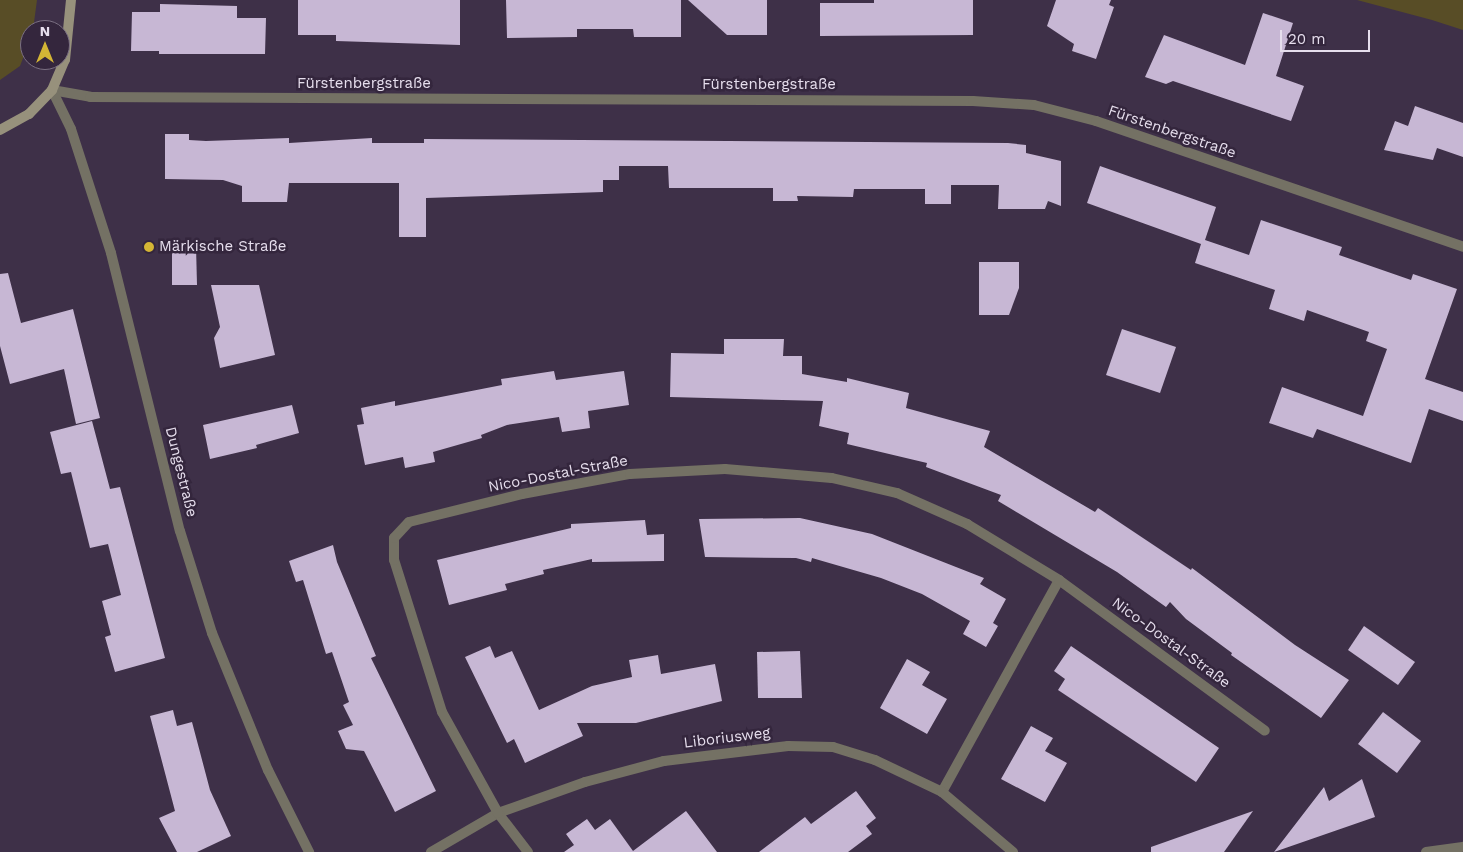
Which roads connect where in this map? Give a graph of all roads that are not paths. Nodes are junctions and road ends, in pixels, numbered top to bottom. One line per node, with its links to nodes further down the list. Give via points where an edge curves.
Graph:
1 (71, 0): 2 (main road, via 66,60)
2 (52, 90): 3 (main road, via 29,114); 4 (street, Fürstenbergstraße, via 90,97 973,101 1034,105 1096,121); 10 (street, Dungestraße, via 71,129 111,253 180,531 212,633 268,770)
3 (0, 130)
4 (1463, 247)
5 (1059, 580): 6 (street, Nico-Dostal-Straße); 7 (street); 8 (street, Nico-Dostal-Straße, via 967,524 906,497 832,478 724,469 630,474 522,494 409,522 394,538 394,560 442,712)
6 (1265, 731)
7 (942, 792): 8 (street, Liboriusweg, via 875,760 834,747 788,746 664,761 585,782); 13 (street, Liboriusweg)
8 (498, 814): 11 (street, Liboriusweg); 12 (street, Nico-Dostal-Straße)
9 (1463, 847): 14 (street)
10 (309, 852)
11 (431, 852)
12 (528, 852)
13 (1013, 852)
14 (1426, 852)

